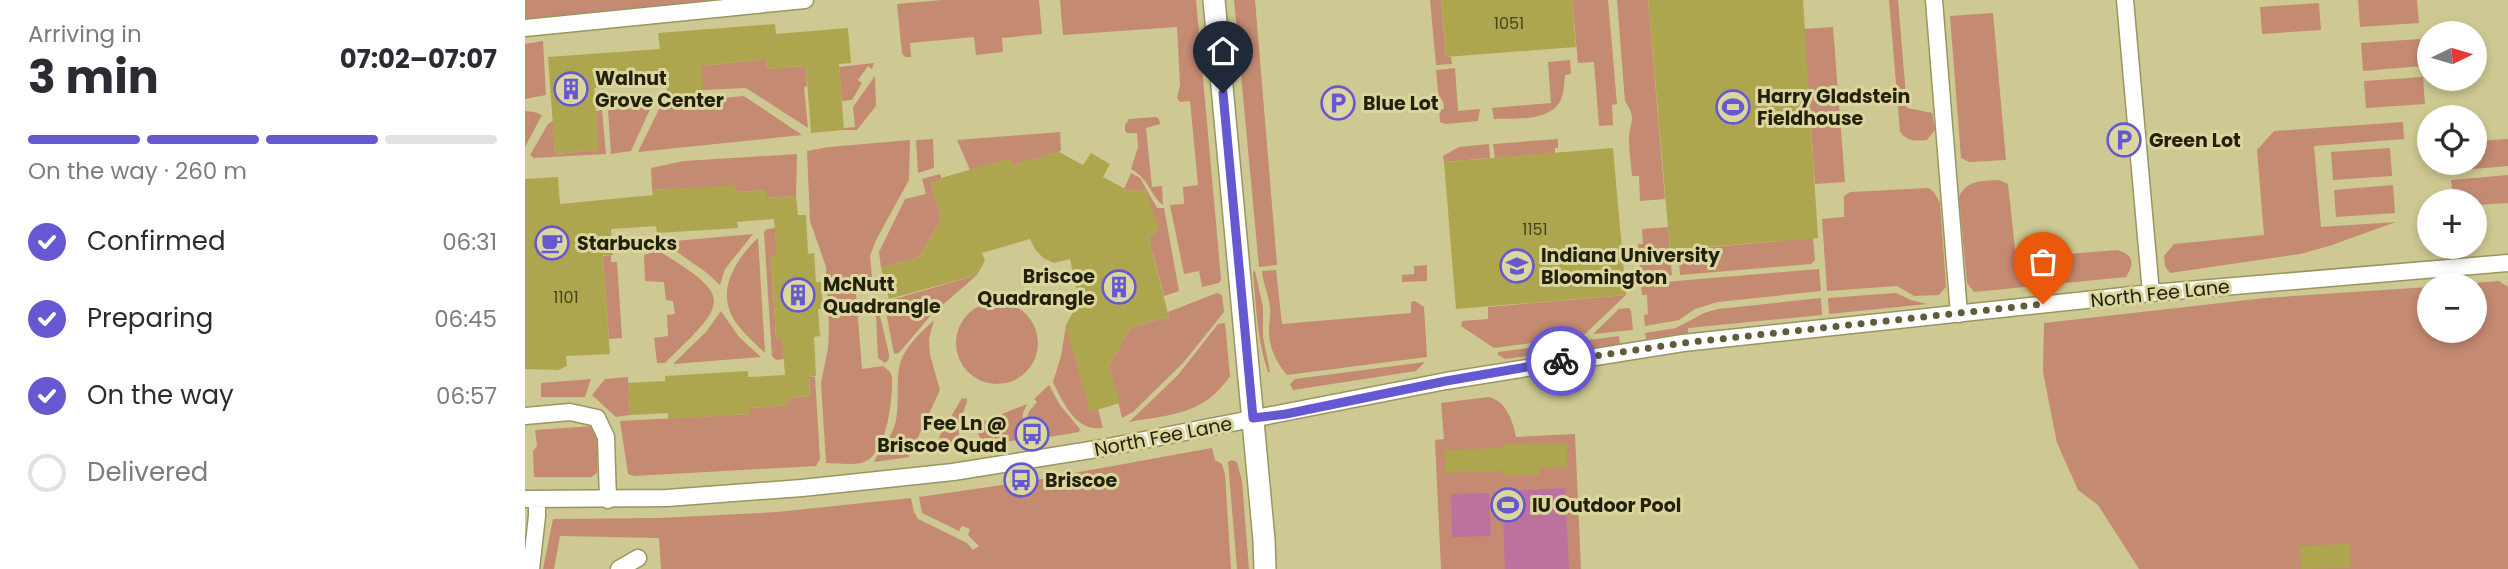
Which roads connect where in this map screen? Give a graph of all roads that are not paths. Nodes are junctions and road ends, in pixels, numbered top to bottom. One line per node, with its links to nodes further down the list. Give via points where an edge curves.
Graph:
1 (805, 0): 5 (street)
2 (1214, 0): 10 (main road)
3 (1934, 0): 8 (street)
4 (2125, 0): 7 (street)
5 (525, 28)
6 (2508, 263): 7 (street, North Fee Lane)
7 (2151, 293): 8 (street, North Fee Lane)
8 (1959, 314): 10 (street, North Fee Lane, via 1603,354)
9 (525, 416): 12 (street, via 570,412 597,418 606,437)
10 (1253, 418): 12 (street, North Fee Lane, via 1103,449 953,472 802,488); 16 (main road)
11 (531, 499): 12 (street, North Fee Lane); 14 (street, via 537,516)
12 (608, 500)
13 (638, 558): 15 (street)
14 (531, 569)
15 (619, 569)
16 (1265, 569)

